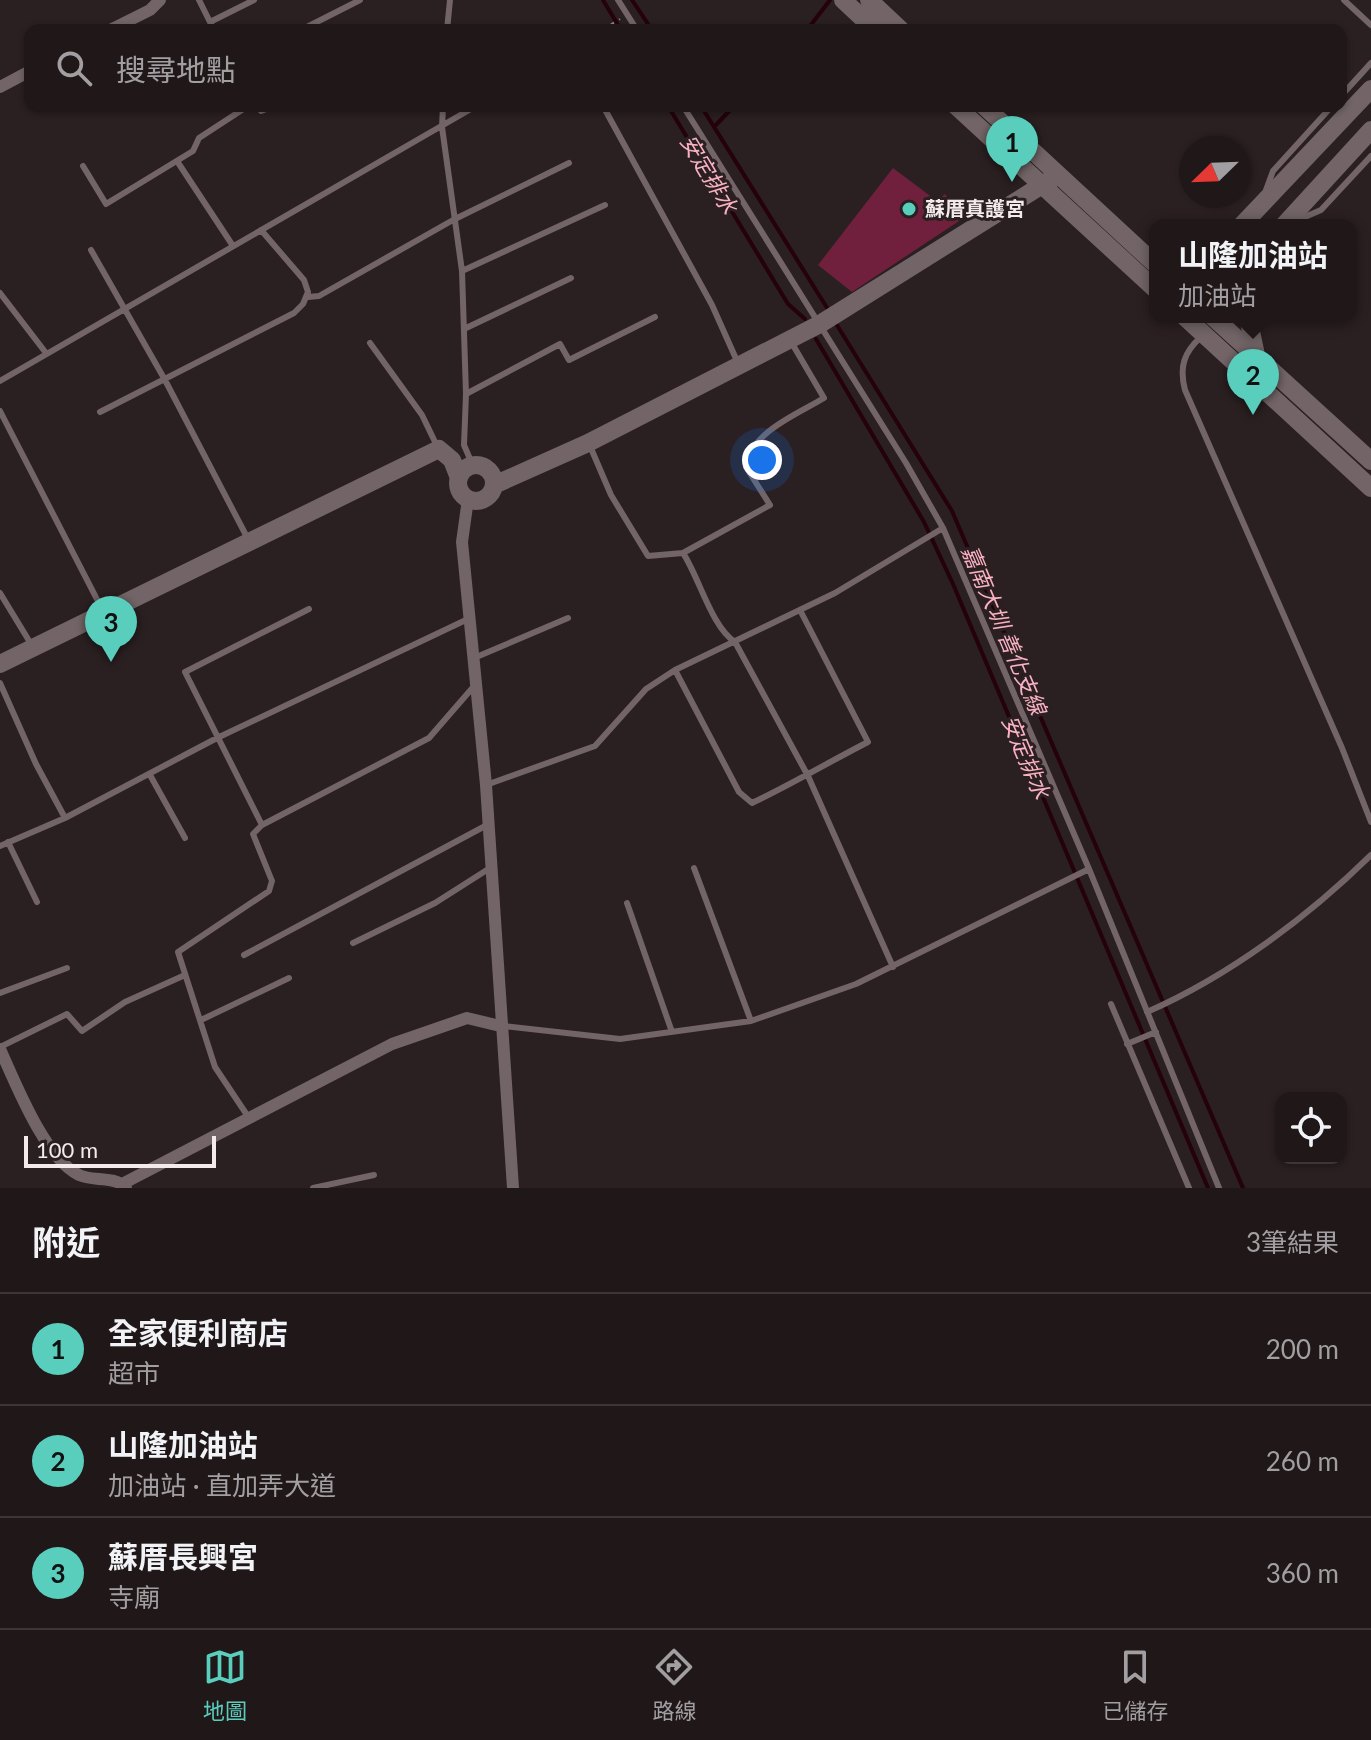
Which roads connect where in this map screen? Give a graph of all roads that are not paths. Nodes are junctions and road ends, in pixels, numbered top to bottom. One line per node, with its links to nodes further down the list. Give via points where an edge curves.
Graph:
1 (160, 0): 11 (street)
2 (199, 0): 10 (lane)
3 (254, 0): 10 (lane)
4 (360, 0): 12 (lane)
5 (450, 0): 13 (lane)
6 (618, 0): 14 (lane)
7 (843, 0): 15 (street)
8 (869, 0): 16 (street)
9 (1344, 0): 17 (lane)
10 (210, 22)
11 (122, 24)
12 (313, 24)
13 (448, 24)
14 (633, 24)
15 (869, 24)
16 (895, 24)
17 (1371, 25)
18 (1371, 63): 21 (lane)
19 (24, 74): 20 (street)
20 (0, 87)
21 (1347, 89)
22 (1371, 89): 39 (street)
23 (239, 112): 34 (lane, via 199,138 193,151)
24 (443, 112): 31 (lane)
25 (466, 112): 31 (lane)
26 (606, 112): 67 (lane)
27 (687, 112): 58 (lane, via 785,275)
28 (962, 112): 38 (street)
29 (990, 112): 37 (street)
30 (1327, 112): 39 (lane, via 1273,171)
31 (442, 127): 44 (lane); 45 (lane)
32 (1371, 130): 42 (street)
33 (1371, 156): 43 (lane, via 1321,210)
34 (177, 161): 36 (lane, via 106,204); 48 (lane)
35 (569, 163): 44 (lane)
36 (83, 166)
37 (1058, 175): 38 (street); 46 (street)
38 (1042, 186): 53 (street); 58 (street)
39 (1261, 204): 41 (street)
40 (605, 205): 51 (lane)
41 (1246, 219)
42 (1291, 219)
43 (1300, 219)
44 (453, 220): 51 (lane); 55 (lane, via 319,296)
45 (261, 230): 48 (lane); 55 (lane, via 304,280)
46 (1121, 233): 47 (street); 50 (street)
47 (1149, 243)
48 (233, 246): 56 (lane)
49 (91, 250): 56 (lane)
50 (1149, 259)
51 (462, 271): 62 (lane)
52 (571, 278): 62 (lane)
53 (1149, 284)
54 (0, 293): 65 (lane)
55 (308, 297): 68 (lane, via 294,313)
56 (125, 308): 65 (lane); 68 (lane)
57 (655, 317): 70 (lane, via 569,360 560,344)
58 (828, 319): 63 (street); 80 (lane)
59 (1195, 323): 78 (street); 101 (lane, via 1181,376 1185,390)
60 (1219, 323): 66 (street)
61 (1249, 323): 66 (street)
62 (464, 329): 70 (lane)
63 (789, 339): 67 (street); 82 (lane, via 824,398 762,435 747,461 770,505)
64 (370, 343): 74 (lane, via 422,415)
65 (46, 353): 69 (lane)
66 (1257, 358): 75 (street)
67 (739, 365): 73 (street)
68 (165, 380): 72 (lane); 81 (lane)
69 (0, 381)
70 (466, 394): 76 (lane)
71 (0, 411): 86 (lane)
72 (100, 412)
73 (588, 443): 77 (street); 82 (lane, via 611,495 648,556)
74 (439, 449): 76 (street); 81 (street)
75 (1371, 461)
76 (466, 472): 77 (street, via 488,470); 79 (street, via 460,490)
77 (494, 485): 79 (street, via 484,499)
78 (1371, 488)
79 (468, 499): 88 (street, via 462,542)
80 (943, 528): 85 (lane); 110 (lane)
81 (250, 544): 86 (street)
82 (683, 553): 89 (lane, via 723,635)
83 (0, 593): 90 (lane)
84 (309, 609): 96 (lane, via 185,672)
85 (800, 610): 89 (lane); 98 (lane, via 868,742)
86 (105, 614): 90 (street)
87 (568, 618): 91 (lane)
88 (469, 619): 91 (street); 96 (lane)
89 (735, 642): 93 (lane); 98 (lane)
90 (33, 647): 92 (street)
91 (474, 658): 94 (street)
92 (0, 664)
93 (675, 670): 98 (lane, via 739,792 752,803); 99 (lane, via 646,689 595,746)
94 (478, 682): 99 (street); 102 (lane, via 429,738)
95 (0, 683): 100 (lane)
96 (217, 738): 97 (lane); 102 (lane)
97 (150, 775): 100 (lane); 104 (lane)
98 (808, 776): 115 (lane)
99 (486, 785): 103 (street)
100 (65, 818): 105 (lane)
101 (1371, 822)
102 (262, 825): 117 (lane, via 253,834 272,881 269,891 178,952)
103 (487, 825): 108 (street); 114 (lane)
104 (185, 838)
105 (8, 842): 106 (lane); 111 (lane)
106 (0, 846)
107 (1371, 855): 121 (lane, via 1260,947)
108 (490, 868): 113 (lane, via 435,903); 124 (street)
109 (694, 868): 123 (lane)
110 (1089, 869): 115 (lane); 121 (lane)
111 (37, 902)
112 (627, 903): 125 (lane)
113 (353, 943)
114 (244, 955)
115 (893, 967): 123 (lane)
116 (67, 968): 119 (lane)
117 (185, 975): 122 (lane); 128 (lane, via 125,1002 82,1031 67,1014)
118 (289, 978): 122 (lane)
119 (0, 993)
120 (1111, 1004): 127 (lane)
121 (1147, 1012): 126 (lane)
122 (201, 1020): 129 (lane, via 215,1067)
123 (751, 1021): 125 (lane)
124 (500, 1026): 125 (lane, via 620,1039); 129 (street, via 467,1018 392,1044); 133 (street)
125 (672, 1032)
126 (1156, 1032): 127 (lane); 135 (lane)
127 (1127, 1044): 134 (lane)
128 (0, 1048): 131 (street, via 56,1155 80,1176)
129 (249, 1118): 131 (street)
130 (374, 1175): 132 (lane)
131 (124, 1186)
132 (313, 1188)
133 (513, 1188)
134 (1189, 1188)
135 (1219, 1188)

